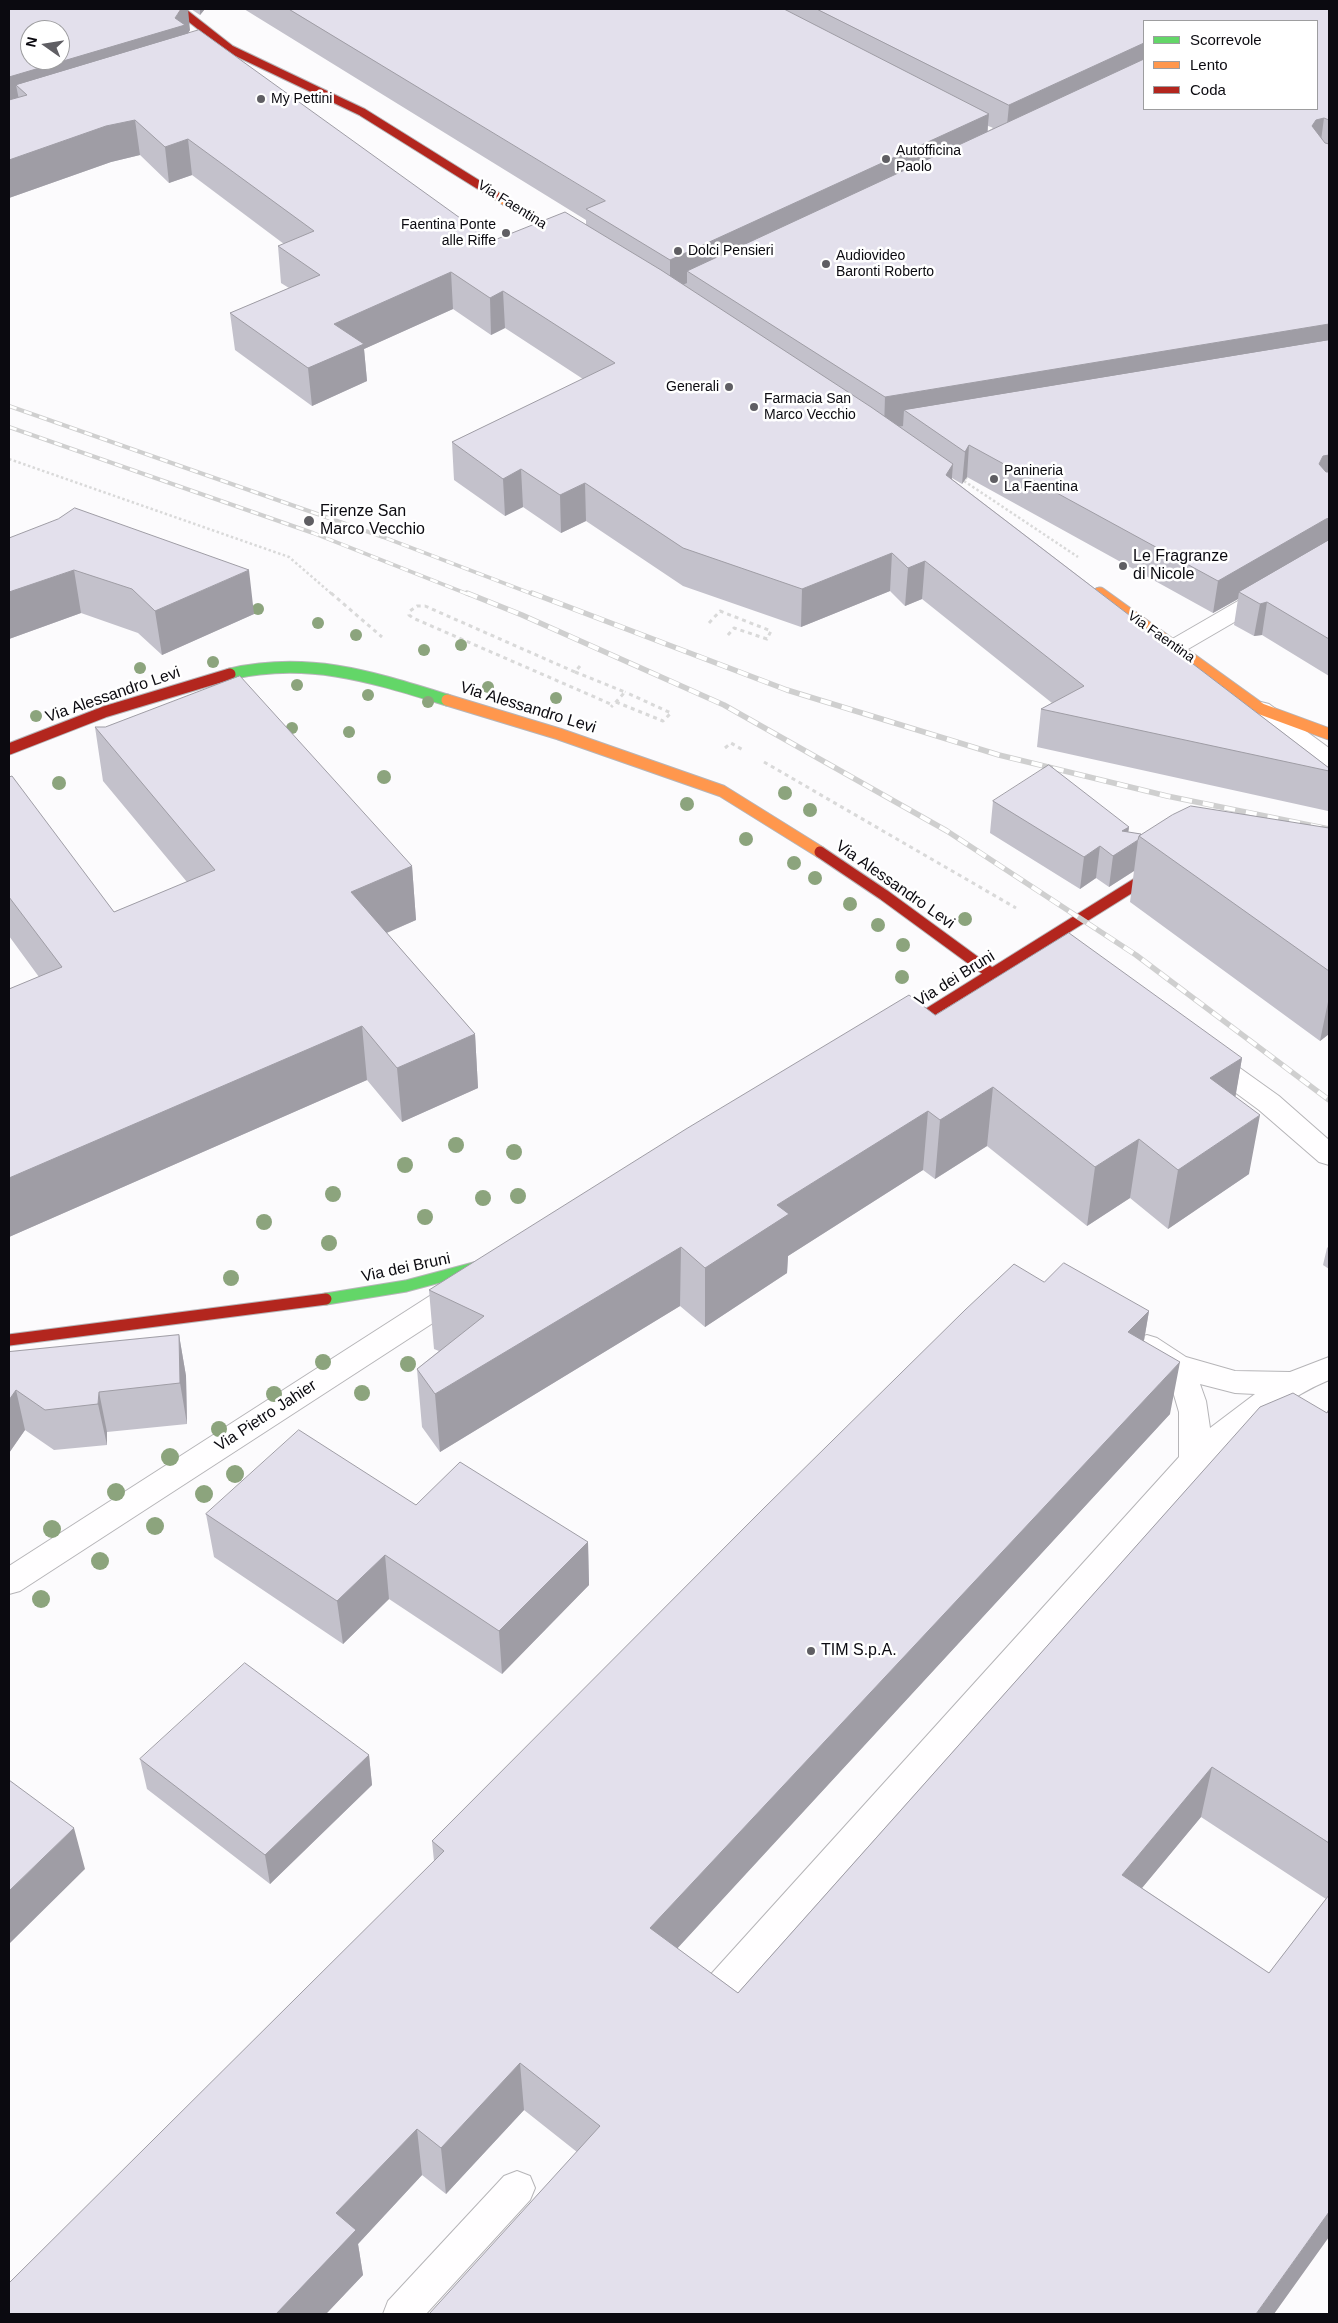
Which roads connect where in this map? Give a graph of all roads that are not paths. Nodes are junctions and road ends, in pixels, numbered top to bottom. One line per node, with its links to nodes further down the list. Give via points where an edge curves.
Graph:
1 (179, 9): 2 (street, Via Faentina)
2 (230, 48): 3 (street); 4 (street, Via Faentina, via 362,112)
3 (207, 56)
4 (586, 250)
5 (1329, 558): 7 (street)
6 (1087, 585): 7 (street, Via Faentina)
7 (1175, 647): 8 (street, Via Faentina)
8 (1261, 709): 9 (street); 11 (street, Via Faentina)
9 (1329, 734)
10 (9, 749): 15 (street, Via Alessandro Levi, via 104,712 246,669 268,666 324,668 386,681 559,734 722,791 884,895)
11 (1329, 760)
12 (1177, 863): 13 (street, Via dei Bruni, via 1152,874)
13 (1040, 945): 14 (street); 15 (street, Via dei Bruni)
14 (1063, 960)
15 (992, 974): 16 (street, Via dei Bruni)
16 (889, 1038)
17 (1190, 1045): 18 (street, via 1269,1102)
18 (1329, 1155)
19 (502, 1261): 21 (street, Via dei Bruni, via 453,1276 378,1292); 26 (street, Via Pietro Jahier)
20 (1126, 1334): 22 (street)
21 (9, 1340)
22 (1177, 1366): 24 (street, via 1235,1382); 25 (street, via 1186,1383 1197,1427)
23 (1329, 1368): 24 (street)
24 (1292, 1383): 25 (street, via 1250,1412)
25 (1194, 1462): 27 (street)
26 (9, 1582)
27 (715, 1994)
28 (517, 2188): 29 (street)
29 (401, 2314)

